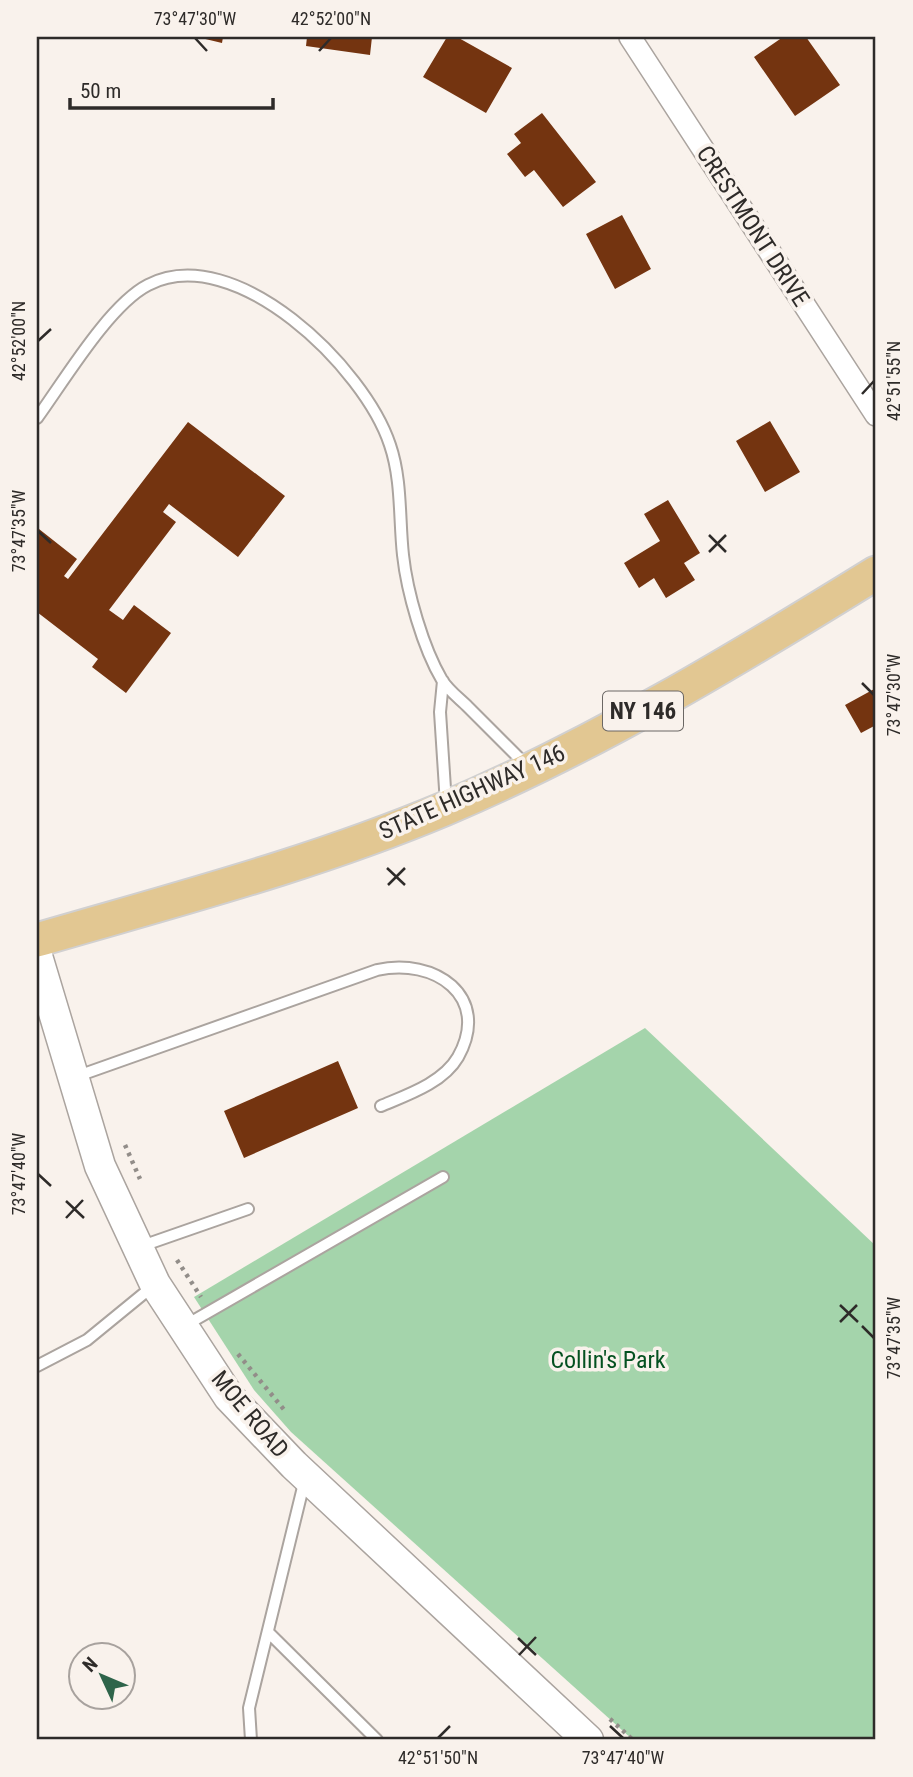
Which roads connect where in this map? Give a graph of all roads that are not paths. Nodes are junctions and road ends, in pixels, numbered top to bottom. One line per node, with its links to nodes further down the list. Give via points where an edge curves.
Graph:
1 (630, 37): 2 (street, CRESTMONT DRIVE)
2 (876, 415)
3 (37, 418): 5 (lane, via 119,306 149,285 182,275 218,278 257,298 338,359 379,415 395,468 409,598)
4 (876, 573): 6 (main road, STATE HIGHWAY 146 / NY 146, via 774,637)
5 (443, 681): 6 (lane); 7 (lane, via 440,712)
6 (531, 769): 7 (main road, STATE HIGHWAY 146 / NY 146)
7 (447, 808): 8 (main road, STATE HIGHWAY 146 / NY 146, via 300,863)
8 (37, 940)
9 (37, 956): 10 (street, MOE ROAD)
10 (74, 1077): 11 (lane, via 377,970 421,968 439,975 457,992 466,1011 467,1034 458,1058 443,1075); 14 (street, MOE ROAD, via 100,1166)
11 (381, 1106)
12 (443, 1177): 16 (lane)
13 (248, 1209): 14 (lane)
14 (138, 1247): 15 (street, MOE ROAD)
15 (155, 1284): 16 (street, MOE ROAD); 17 (lane, via 87,1340)
16 (183, 1326): 18 (street, MOE ROAD, via 229,1397)
17 (37, 1366)
18 (306, 1476): 19 (lane); 22 (street, MOE ROAD)
19 (269, 1633): 20 (lane, via 249,1708); 21 (lane)
20 (251, 1740)
21 (377, 1740)
22 (588, 1740)

